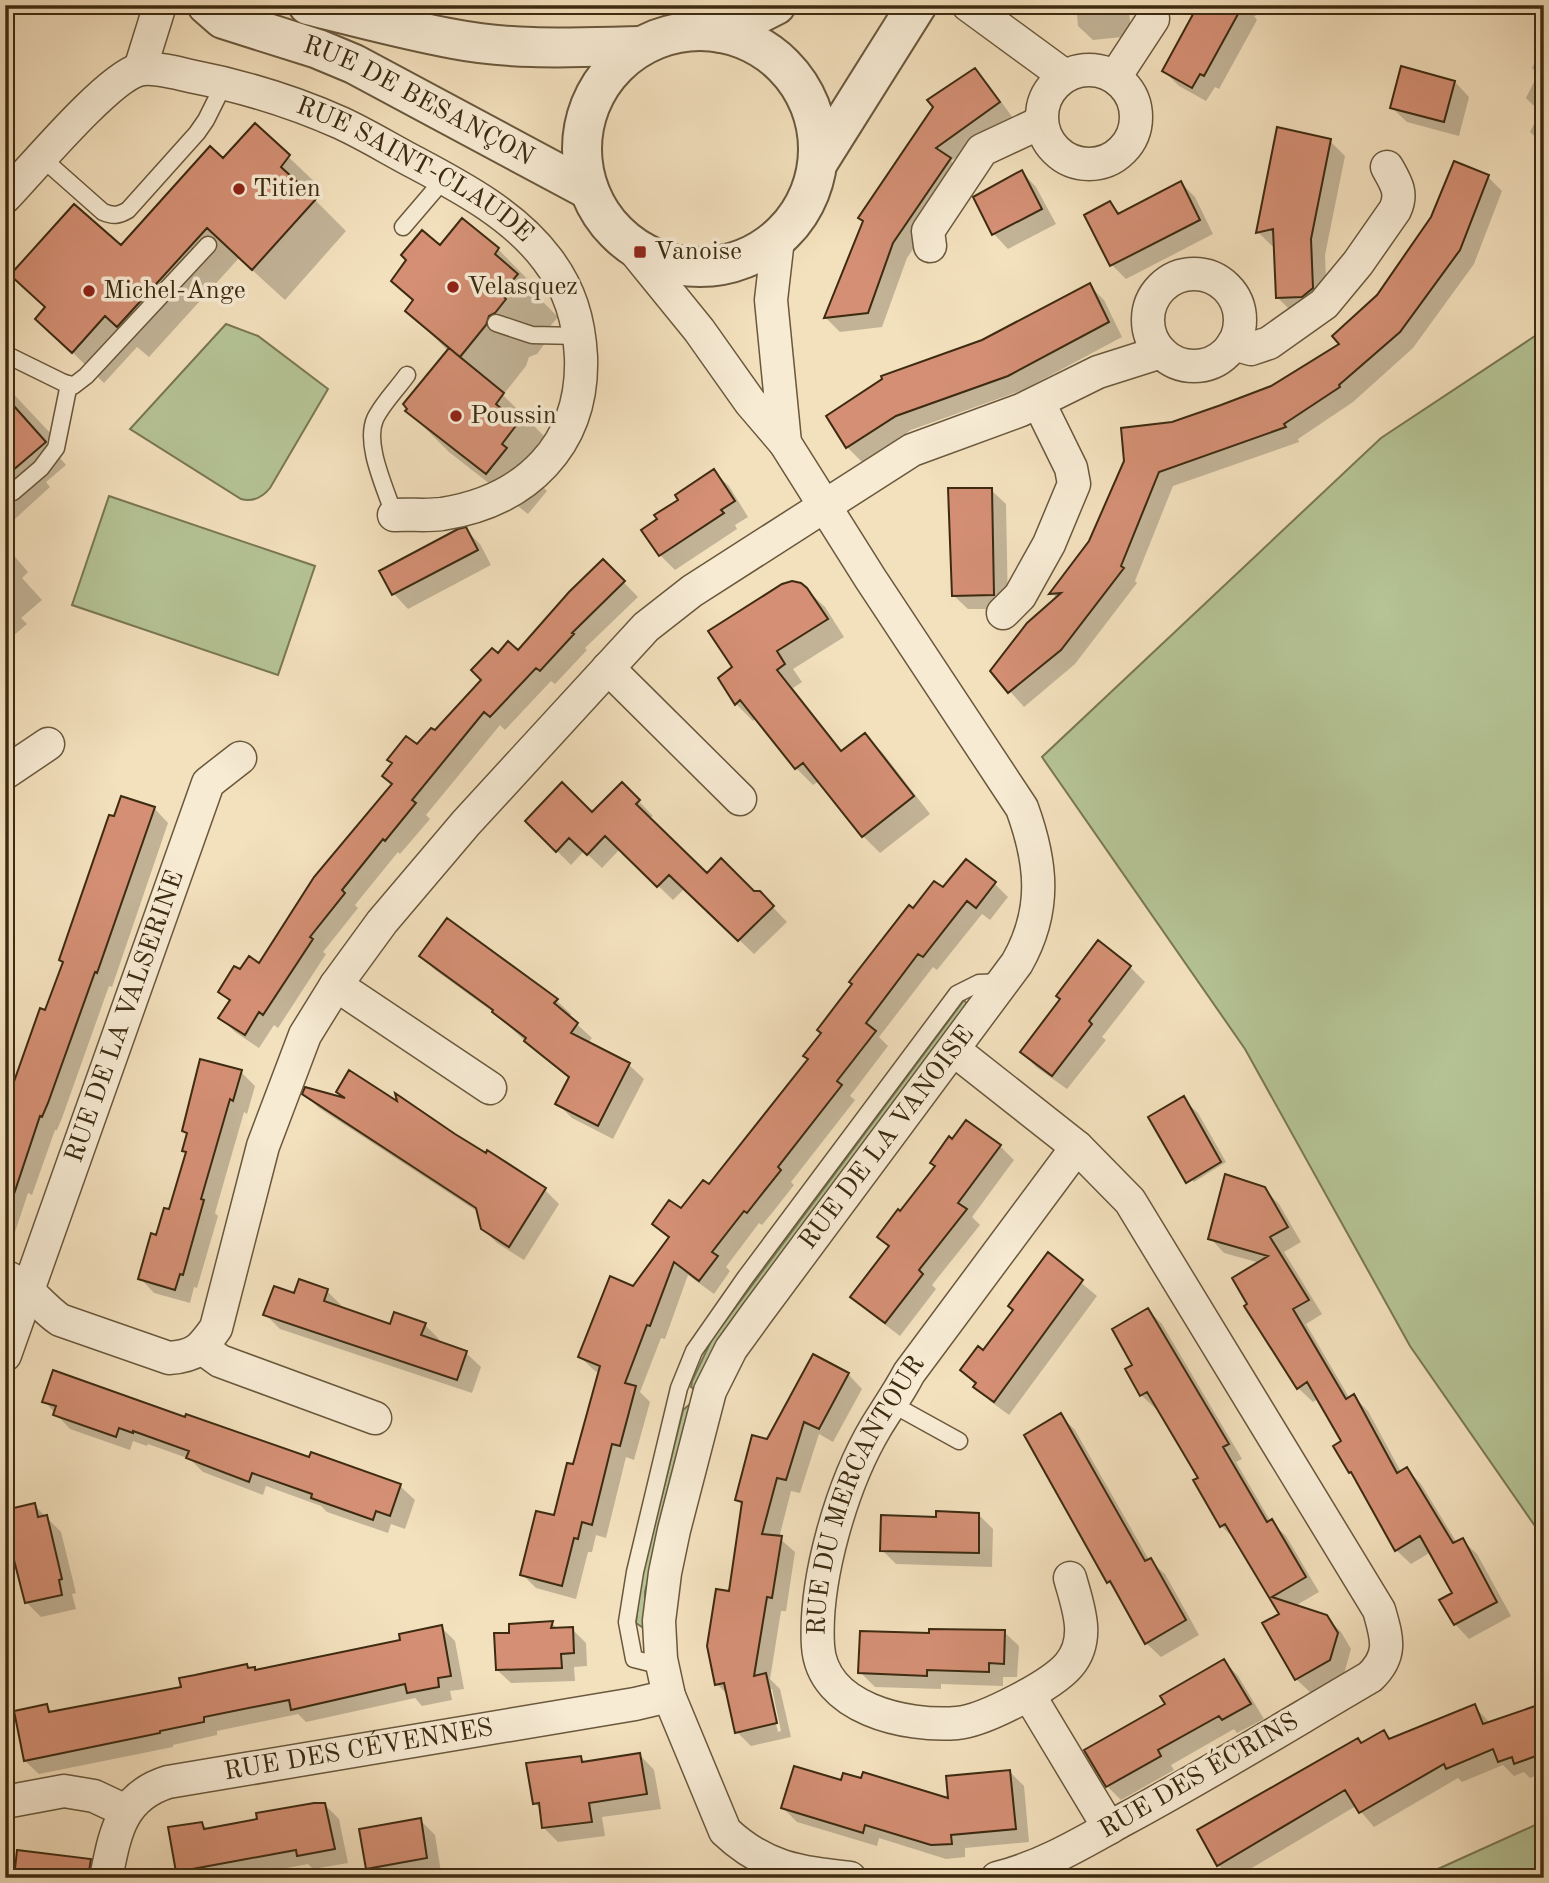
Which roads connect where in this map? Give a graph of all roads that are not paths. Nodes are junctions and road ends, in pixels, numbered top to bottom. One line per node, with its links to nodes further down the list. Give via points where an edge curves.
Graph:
1 (160, 5): 10 (street)
2 (207, 5): 19 (street, RUE DE BESANÇON, via 223,19 354,64)
3 (308, 5): 9 (street, RUE DE BESANÇON, via 487,43 533,48)
4 (776, 5): 8 (street)
5 (917, 5): 16 (street)
6 (968, 5): 11 (street)
7 (1152, 5): 12 (street, via 1153,19)
8 (721, 33): 9 (street, via 680,33); 16 (street, via 762,49 795,78 809,102)
9 (642, 46): 19 (street, via 610,73 589,108 582,149)
10 (140, 69): 13 (street, RUE SAINT-CLAUDE); 15 (street, via 101,96)
11 (1065, 76): 12 (street, via 1090,70); 14 (street, via 1045,101)
12 (1115, 77): 14 (street, via 1127,88 1137,118 1134,134 1114,157 1084,164 1068,160 1046,138)
13 (225, 82): 15 (lane, via 197,133 120,215 103,212); 18 (street, RUE SAINT-CLAUDE, via 342,123)
14 (1042, 122): 25 (street, via 982,150 928,232)
15 (42, 158): 20 (street)
16 (819, 161): 22 (street, via 812,190 798,217)
17 (1387, 167): 28 (street, via 1400,191 1400,201 1358,264 1324,304 1269,343 1251,349)
18 (444, 179): 21 (lane); 27 (street, RUE SAINT-CLAUDE, via 484,202 546,257 575,307)
19 (589, 190): 23 (street, via 601,215)
20 (5, 197)
21 (403, 227)
22 (778, 239): 23 (street, via 747,259 711,268 675,265); 34 (street, RUE DE LA VANOISE, via 771,300)
23 (629, 244): 34 (street, RUE DE LA VANOISE)
24 (208, 245): 32 (lane, via 86,376 73,386)
25 (930, 247)
26 (496, 323): 27 (lane, via 532,335)
27 (579, 336): 37 (street, RUE SAINT-CLAUDE, via 579,398 573,422 549,461 511,491 471,507 440,514)
28 (1233, 344): 29 (street, via 1212,362 1199,366 1185,365); 29 (street, via 1240,318 1231,292 1209,276 1182,275 1159,289 1148,314)
29 (1161, 352): 33 (street, via 1098,372)
30 (5, 354): 32 (lane)
31 (407, 375): 37 (lane, via 372,427 373,450)
32 (69, 384): 35 (lane, via 56,447 41,468)
33 (1039, 402): 36 (street, via 912,450); 38 (street, via 1071,468 1074,484 1049,544 1020,596)
34 (785, 443): 36 (street, RUE DE LA VANOISE)
35 (13, 492)
36 (824, 506): 39 (street, via 692,591 646,627); 44 (street, RUE DE LA VANOISE, via 1015,798 1030,830 1039,873 1037,909 1026,946)
37 (394, 515)
38 (1003, 612)
39 (608, 668): 43 (street); 45 (street, via 441,852)
40 (48, 744): 42 (street)
41 (240, 758): 49 (street, RUE DE LA VALSERINE, via 208,783)
42 (5, 773)
43 (740, 799)
44 (1003, 982): 46 (street, RUE DE LA VANOISE); 56 (lane, via 979,983 957,993 694,1351 663,1452 628,1622 634,1659)
45 (336, 985): 47 (street); 50 (street, via 305,1035 283,1088 263,1146 216,1328)
46 (954, 1050): 48 (street); 56 (street, RUE DE LA VANOISE, via 757,1313 719,1371 710,1391 665,1573 659,1621)
47 (490, 1088)
48 (1077, 1147): 52 (street, RUE DU MERCANTOUR, via 909,1373); 60 (street, RUE DES ÉCRINS, via 1130,1201 1379,1610 1386,1635 1381,1666 1370,1677)
49 (17, 1282): 50 (street, via 60,1320 169,1358 186,1357); 51 (street, RUE DE LA VALSERINE)
50 (202, 1348): 53 (street, via 220,1361)
51 (5, 1355)
52 (892, 1404): 54 (lane); 57 (street, RUE DU MERCANTOUR, via 855,1468 834,1531 820,1596 818,1648 824,1671 847,1698 917,1723 959,1723)
53 (375, 1418)
54 (959, 1441)
55 (1070, 1578): 57 (street, RUE DU MERCANTOUR, via 1083,1626 1078,1648 1069,1665)
56 (666, 1681): 59 (street, RUE DES CÉVENNES, via 635,1704 168,1782 141,1795); 61 (street, RUE DE LA VANOISE, via 725,1831)
57 (1029, 1695): 60 (street)
58 (5, 1802): 59 (street, via 64,1791 94,1796)
59 (126, 1811): 62 (street, RUE DES CÉVENNES)
60 (1109, 1828): 64 (street, RUE DES ÉCRINS, via 1045,1862)
61 (760, 1868): 63 (street)
62 (106, 1878)
63 (850, 1878)
64 (996, 1878)

